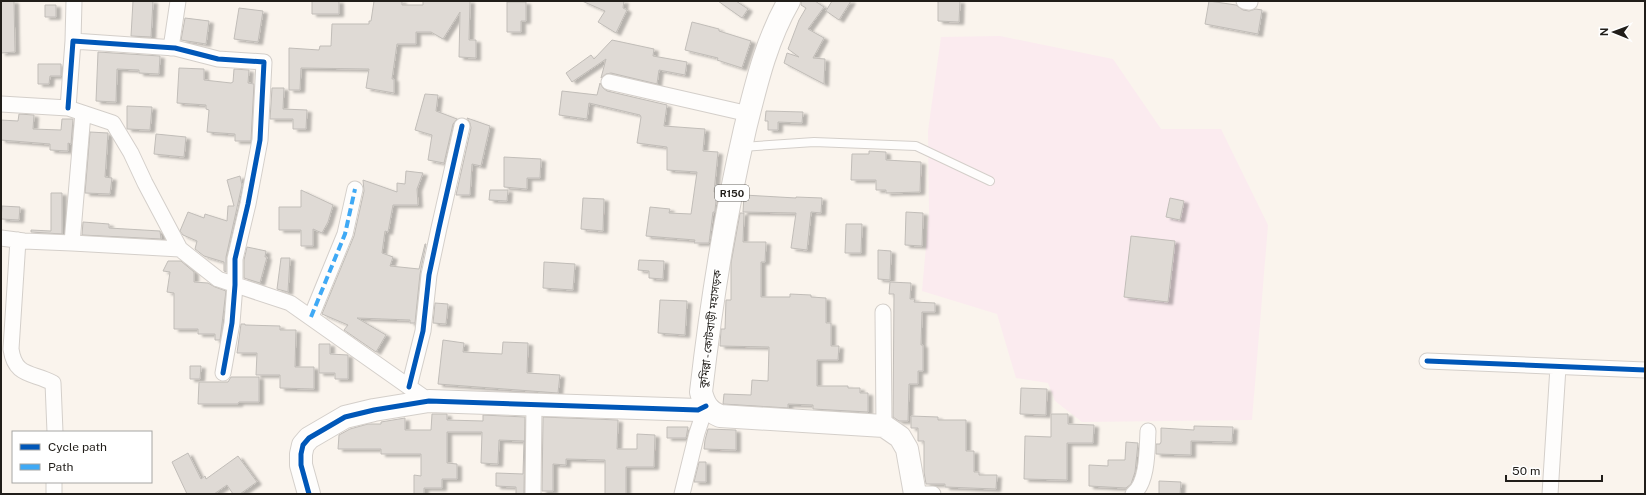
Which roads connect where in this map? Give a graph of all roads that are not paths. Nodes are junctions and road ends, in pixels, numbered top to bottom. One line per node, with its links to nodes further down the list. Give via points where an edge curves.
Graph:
1 (74, 1): 4 (street)
2 (178, 1): 5 (street)
3 (789, 1): 10 (main road, কুমিল্লা - কোটবাড়ী মহাসড়ক / R150, via 762,60)
4 (73, 41): 5 (street); 8 (street)
5 (171, 48): 19 (street, via 218,59 264,62 260,140 235,259)
6 (609, 82): 10 (street)
7 (1, 104): 8 (street)
8 (68, 108): 9 (street)
9 (82, 112): 17 (street); 18 (street, via 113,123)
10 (749, 114): 12 (main road, কুমিল্লা - কোটবাড়ী মহাসড়ক / R150)
11 (462, 126): 26 (street, via 429,275 423,331)
12 (741, 147): 13 (lane, via 814,142 916,146); 29 (main road, কুমিল্লা - কোটবাড়ী মহাসড়ক / R150, via 708,328 701,392)
13 (990, 181)
14 (355, 189): 21 (street, via 345,234)
15 (1, 238): 16 (street)
16 (18, 240): 17 (street); 31 (street, via 11,349 13,361 24,371 53,383)
17 (72, 243): 18 (street)
18 (180, 249): 19 (street, via 218,280)
19 (235, 285): 21 (street, via 290,303); 25 (street, via 232,323)
20 (883, 312): 30 (street)
21 (310, 317): 26 (street)
22 (1427, 362): 23 (street)
23 (1558, 367): 24 (street); 41 (street)
24 (1645, 370)
25 (223, 373)
26 (409, 387): 27 (street)
27 (429, 401): 28 (main road); 35 (main road, via 345,416 309,438 303,445 301,465)
28 (534, 405): 29 (main road, via 698,410); 36 (street)
29 (706, 406): 30 (main road, কুমিল্লা - কোটবাড়ী মহাসড়ক, via 720,416); 37 (street)
30 (884, 426): 38 (main road, via 900,437 907,449)
31 (55, 431)
32 (1148, 431): 40 (street, via 1146,465 1141,484)
33 (54, 483): 34 (street)
34 (54, 494)
35 (309, 494)
36 (533, 494)
37 (682, 494)
38 (915, 494): 39 (street)
39 (933, 494)
40 (1133, 494)
41 (1550, 494)

